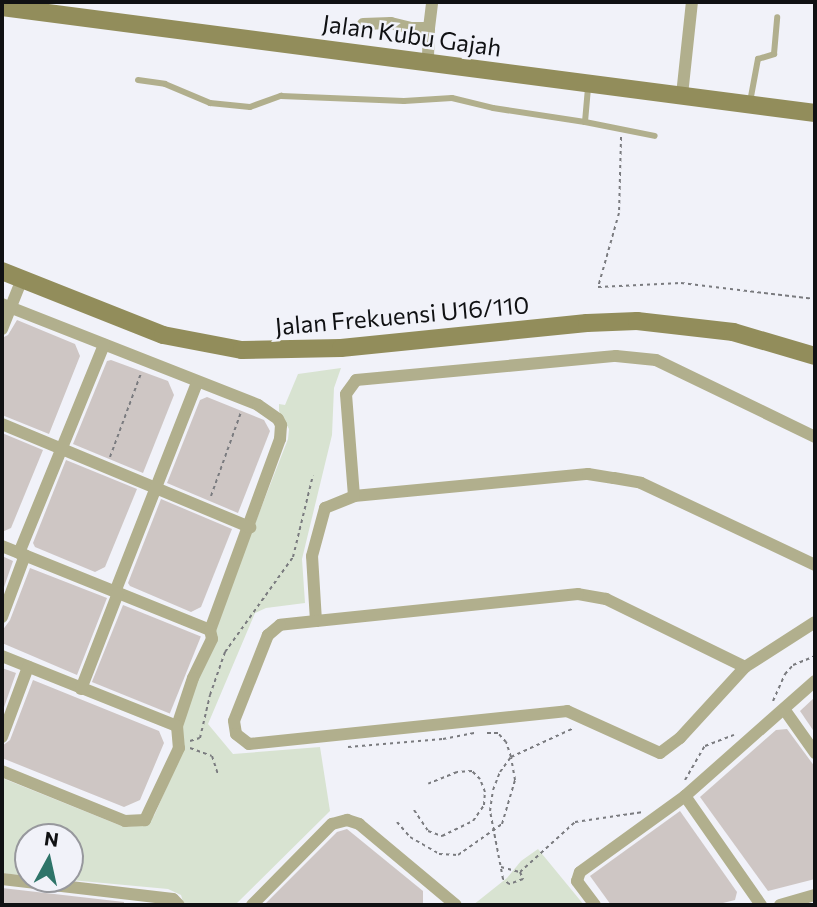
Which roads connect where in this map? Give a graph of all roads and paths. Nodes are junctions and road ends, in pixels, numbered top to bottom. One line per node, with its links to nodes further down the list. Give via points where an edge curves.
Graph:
1 (432, 2): 6 (street)
2 (692, 2): 10 (street)
3 (2, 7): 7 (street, Jalan Kubu Gajah)
4 (778, 17): 11 (lane, via 774,54 758,59)
5 (363, 24): 6 (street)
6 (429, 28): 7 (street)
7 (428, 62): 9 (street, Jalan Kubu Gajah)
8 (138, 80): 13 (lane, via 164,84 210,103 250,107 281,96 404,101 452,98)
9 (588, 83): 10 (street, Jalan Kubu Gajah); 13 (lane)
10 (682, 95): 11 (street, Jalan Kubu Gajah)
11 (749, 104): 12 (street, Jalan Kubu Gajah)
12 (815, 113)
13 (585, 122): 14 (lane)
14 (621, 129): 15 (lane); 18 (path, via 619,213 598,287 681,283)
15 (656, 136)
16 (2, 271): 17 (street, Jalan Frekuensi U16/110)
17 (22, 279): 19 (street); 22 (street, Jalan Frekuensi U16/110, via 163,335 211,347 341,348 638,321 733,332)
18 (815, 299)
19 (6, 306): 20 (street); 21 (street)
20 (2, 329)
21 (104, 345): 23 (street); 28 (street)
22 (815, 356)
23 (145, 362): 24 (street); 29 (path)
24 (197, 383): 25 (street); 31 (street)
25 (245, 401): 33 (path); 34 (street, via 273,414 282,432)
26 (2, 424): 28 (street)
27 (815, 437): 32 (street, via 656,360 616,356 356,380 346,394)
28 (61, 449): 29 (street); 36 (street)
29 (107, 467): 31 (street)
30 (313, 475): 55 (path, via 293,557 225,652 200,738)
31 (156, 489): 33 (street); 38 (street)
32 (354, 496): 37 (street, via 588,474 641,483); 40 (street, via 325,508 312,556)
33 (207, 508): 34 (street)
34 (250, 527): 42 (street)
35 (2, 546): 36 (street)
36 (22, 554): 38 (street); 39 (street)
37 (815, 565)
38 (116, 592): 42 (street); 48 (street)
39 (2, 617)
40 (316, 621): 46 (street, via 578,594 606,600); 51 (street, via 280,625 268,635 234,721 236,734 249,744 567,711)
41 (815, 622): 46 (street)
42 (210, 630): 52 (street, via 212,639)
43 (2, 656): 45 (street)
44 (815, 656): 50 (path, via 793,665 785,674)
45 (28, 667): 48 (street); 54 (street)
46 (745, 667): 51 (street, via 680,738 660,753)
47 (815, 681): 49 (street)
48 (81, 689): 52 (street)
49 (784, 709): 57 (street); 62 (street)
50 (769, 710)
51 (586, 718): 58 (path, via 570,731)
52 (177, 726): 55 (street)
53 (741, 734): 62 (path, via 705,746)
54 (2, 737)
55 (179, 746): 59 (street, via 149,816 139,822 125,821); 60 (path, via 212,756)
56 (343, 747): 58 (path, via 498,733)
57 (815, 753)
58 (511, 757): 66 (path, via 493,790 490,811); 66 (path, via 510,804)
59 (2, 771)
60 (218, 775)
61 (428, 783): 63 (path, via 472,771 485,792 484,805 472,821 442,836 428,831)
62 (683, 791): 74 (street, via 580,872 577,881); 75 (street)
63 (414, 810)
64 (650, 810): 68 (path, via 575,822)
65 (397, 822): 66 (path, via 410,837 439,854 458,855)
66 (495, 829): 67 (path)
67 (501, 867): 68 (path); 68 (path, via 503,880 509,884 523,879)
68 (520, 872)
69 (2, 879): 72 (street, via 173,899)
70 (815, 895): 76 (street)
71 (447, 902): 73 (street, via 359,824 347,820 332,824)
72 (179, 905)
73 (252, 905)
74 (595, 905)
75 (761, 905)
76 (780, 905)

